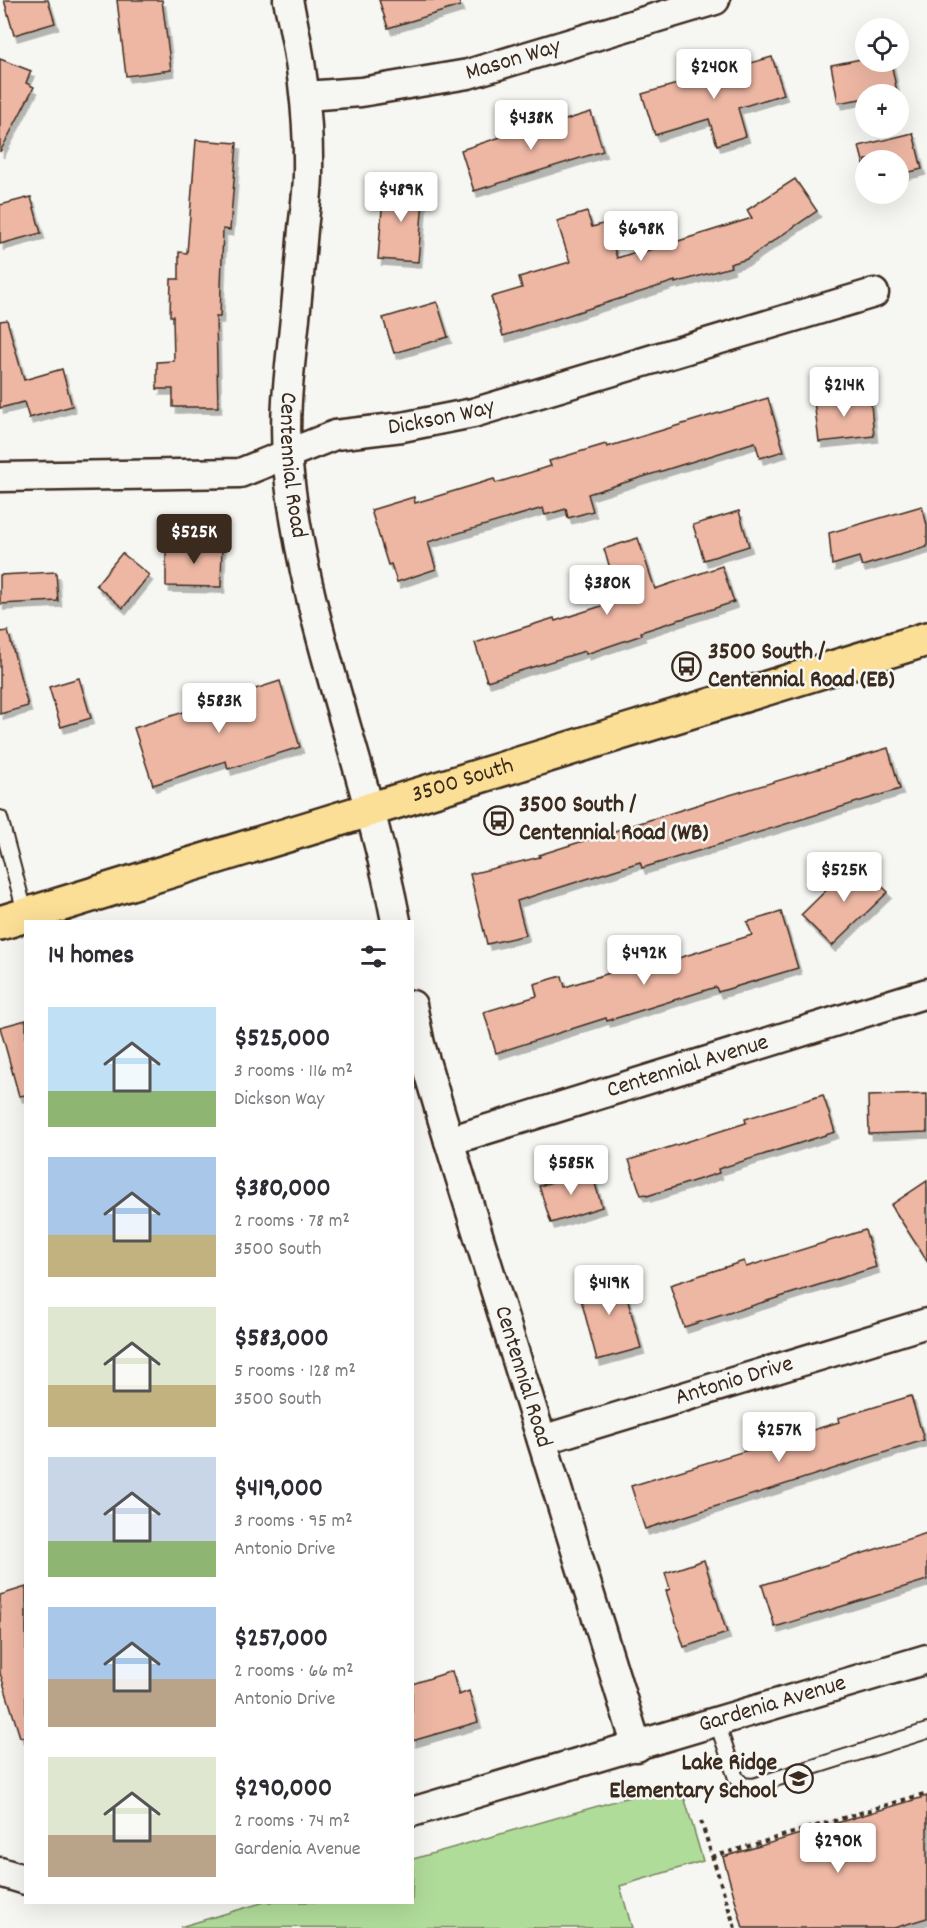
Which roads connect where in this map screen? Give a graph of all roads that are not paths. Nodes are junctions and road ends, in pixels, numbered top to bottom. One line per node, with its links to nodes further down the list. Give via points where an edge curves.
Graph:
1 (288, 0): 3 (street, Centennial Road)
2 (715, 0): 3 (street, Mason Way, via 468,74 361,92)
3 (305, 96): 5 (street, Centennial Road, via 308,173 285,406)
4 (874, 293): 5 (street, Dickson Way, via 473,413 335,435)
5 (287, 454): 6 (street, Dickson Way, via 240,473); 8 (street, Centennial Road, via 312,603)
6 (0, 477)
7 (927, 639): 8 (main road, 3500 South)
8 (370, 810): 10 (main road, 3500 South); 11 (street, Centennial Road)
9 (0, 818): 10 (lane)
10 (13, 920)
11 (396, 920)
12 (927, 993): 14 (street, Centennial Avenue)
13 (414, 1015): 14 (street, Centennial Road)
14 (449, 1141): 16 (street, Centennial Road)
15 (927, 1323): 16 (street, Antonio Drive)
16 (542, 1440): 20 (street, Centennial Road)
17 (927, 1659): 18 (street, Gardenia Avenue)
18 (717, 1723): 19 (lane, via 736,1778 743,1785 753,1786); 20 (street, Gardenia Avenue)
19 (927, 1731)
20 (637, 1747): 21 (street, Gardenia Avenue)
21 (414, 1811)
22 (0, 1872): 23 (street)
23 (24, 1879)

